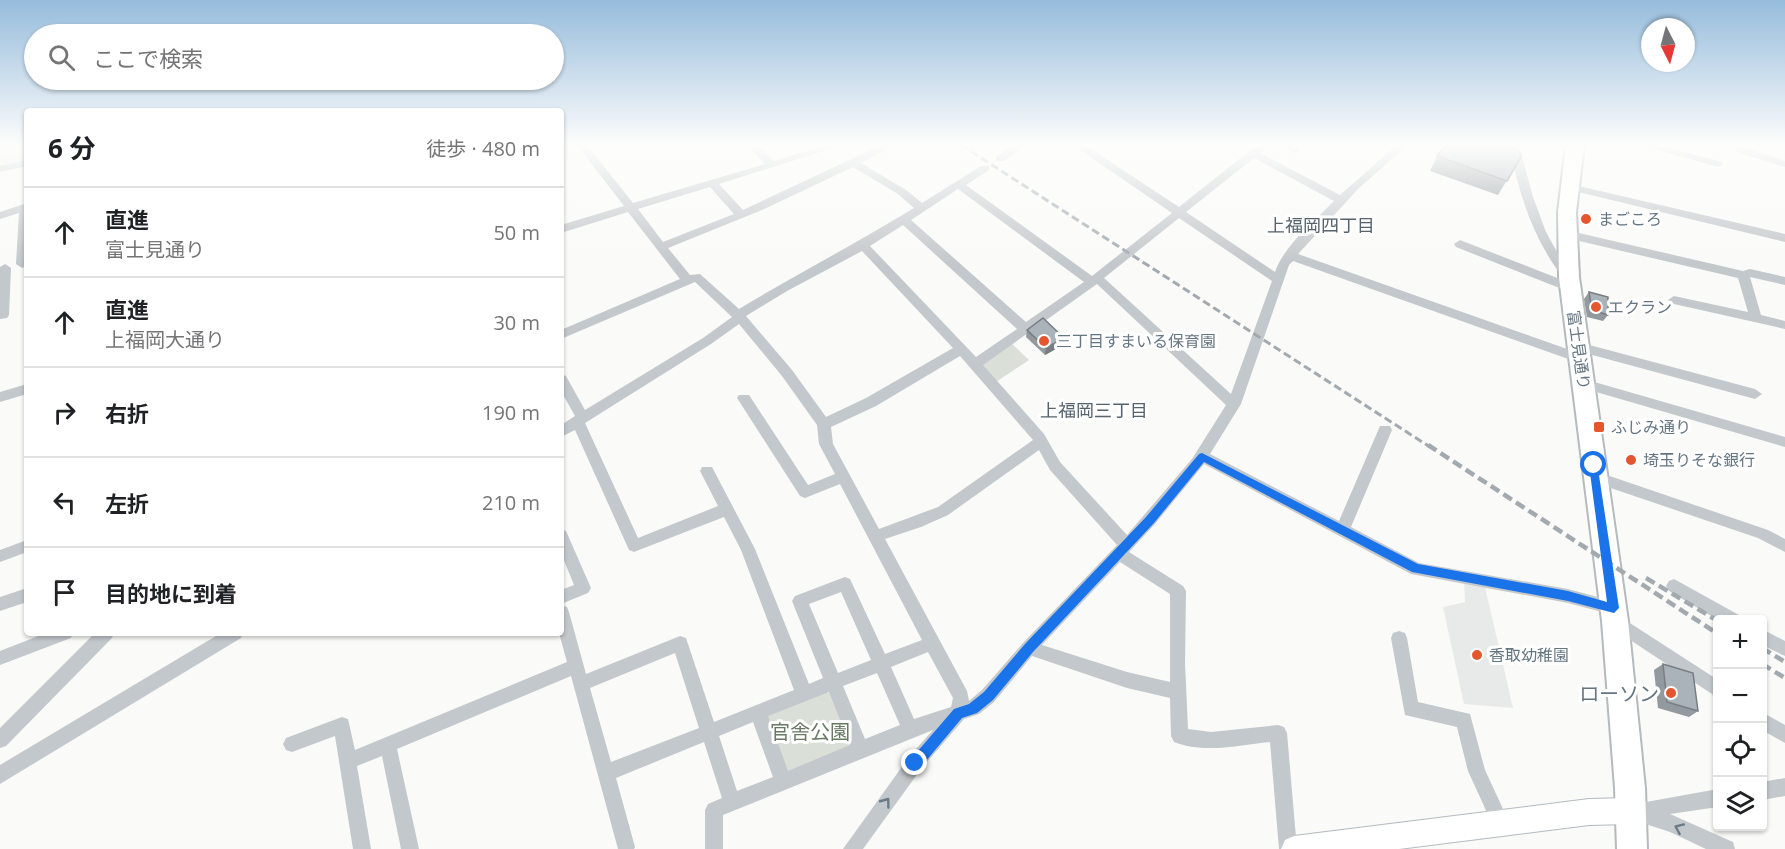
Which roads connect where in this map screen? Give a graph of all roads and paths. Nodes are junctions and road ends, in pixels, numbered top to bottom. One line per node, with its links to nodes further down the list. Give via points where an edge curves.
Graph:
1 (613, 185): 19 (street)
2 (707, 185): 19 (street)
3 (713, 185): 21 (street)
4 (807, 185): 21 (street)
5 (890, 185): 18 (street)
6 (957, 185): 18 (street)
7 (959, 185): 36 (street)
8 (1136, 185): 20 (street)
9 (1213, 185): 20 (street)
10 (1317, 185): 14 (street)
11 (1357, 185): 14 (street)
12 (1525, 185): 38 (street, via 1537,222)
13 (1570, 187): 25 (main road, 富士見通り); 26 (street)
14 (1341, 200): 30 (street)
15 (24, 204): 17 (street)
16 (24, 205): 22 (street)
17 (0, 207)
18 (921, 207): 23 (street)
19 (632, 208): 24 (street); 29 (street)
20 (1178, 213): 34 (street); 36 (street)
21 (741, 215): 29 (street)
22 (0, 216)
23 (903, 219): 28 (street); 44 (street)
24 (564, 228)
25 (1566, 234): 33 (street); 38 (main road, 富士見通り)
26 (1785, 238)
27 (1460, 244): 38 (street)
28 (863, 246): 41 (street, via 783,288); 46 (street)
29 (661, 247): 35 (street)
30 (1291, 256): 34 (street); 47 (street)
31 (24, 263): 32 (street)
32 (3, 269): 40 (street)
33 (1743, 275): 37 (street); 42 (street)
34 (1278, 279): 55 (street)
35 (687, 280): 41 (street, via 696,277); 45 (street)
36 (1095, 280): 44 (street); 55 (street)
37 (1785, 281)
38 (1570, 283): 47 (main road, 富士見通り)
39 (1674, 300): 42 (street)
40 (0, 315)
41 (740, 316): 56 (street, via 715,336); 57 (street)
42 (1756, 319): 43 (street)
43 (1785, 325)
44 (1025, 329): 48 (street)
45 (564, 334)
46 (961, 350): 48 (street); 57 (street)
47 (1579, 353): 49 (main road, 富士見通り); 52 (street)
48 (975, 364): 60 (street)
49 (1584, 384): 61 (street); 65 (main road, 富士見通り)
50 (564, 385): 56 (street)
51 (24, 390): 53 (street)
52 (1755, 394)
53 (0, 397)
54 (744, 398): 64 (street, via 805,492)
55 (1234, 404): 62 (street)
56 (580, 420): 58 (street); 66 (street, via 634,546)
57 (824, 424): 64 (street, via 826,444)
58 (564, 430)
59 (1385, 430): 67 (street)
60 (1041, 441): 68 (street, via 943,511); 72 (street, via 1055,466)
61 (1785, 442)
62 (1202, 456): 67 (street); 72 (street)
63 (707, 471): 66 (street)
64 (844, 477): 68 (street)
65 (1595, 477): 70 (street, via 1763,534); 78 (main road, 富士見通り)
66 (727, 509): 96 (street, via 747,549)
67 (1342, 530): 78 (street, via 1416,569 1568,596)
68 (876, 536): 86 (street)
69 (564, 542): 76 (street, via 583,588)
70 (1785, 546)
71 (24, 547): 73 (street)
72 (1123, 549): 87 (street); 95 (street, via 1178,591)
73 (0, 556)
74 (1674, 586): 79 (street)
75 (24, 596): 77 (street)
76 (564, 596)
77 (0, 604)
78 (1614, 615): 94 (street); 115 (main road, 富士見通り)
79 (1724, 615)
80 (564, 622): 91 (street)
81 (57, 636): 89 (street)
82 (103, 636): 103 (street)
83 (230, 636): 109 (street)
84 (1399, 638): 116 (street, via 1411,709 1464,720 1477,771)
85 (1767, 639): 88 (street)
86 (932, 643): 90 (street); 98 (street, via 961,697)
87 (1029, 648): 95 (street, via 1127,680); 98 (street, via 988,696 973,708)
88 (1785, 649)
89 (0, 658)
90 (881, 663): 92 (street); 92 (street, via 845,584 800,601); 100 (street)
91 (577, 666): 93 (street); 105 (street)
92 (833, 682): 96 (street); 106 (street)
93 (581, 684): 101 (street, via 680,643); 108 (street)
94 (1713, 686)
95 (1179, 692): 122 (street, via 1180,736 1211,740 1278,733)
96 (804, 694): 97 (street)
97 (758, 712): 101 (street); 110 (street)
98 (958, 713): 100 (street); 121 (street, one-way to 98, via 915,763)
99 (1767, 723): 102 (street)
100 (910, 729): 106 (street)
101 (708, 732): 108 (street); 114 (street)
102 (1785, 735)
103 (0, 740)
104 (292, 744): 107 (street, via 342,725)
105 (388, 745): 107 (street); 119 (street)
106 (860, 748): 110 (street)
107 (348, 761): 118 (street)
108 (606, 773): 117 (street)
109 (0, 776)
110 (783, 781): 114 (street)
111 (1785, 787): 112 (street)
112 (1767, 790)
113 (1713, 799): 115 (street)
114 (732, 802): 120 (street, via 714,810)
115 (1630, 811): 116 (street); 124 (main road, 富士見通り); 125 (street, one-way to 115, via 1672,824)
116 (1500, 822): 123 (street)
117 (626, 847)
118 (362, 849)
119 (410, 849)
120 (714, 849)
121 (852, 849)
122 (1288, 849)
123 (1294, 849)
124 (1632, 849)
125 (1726, 849)

